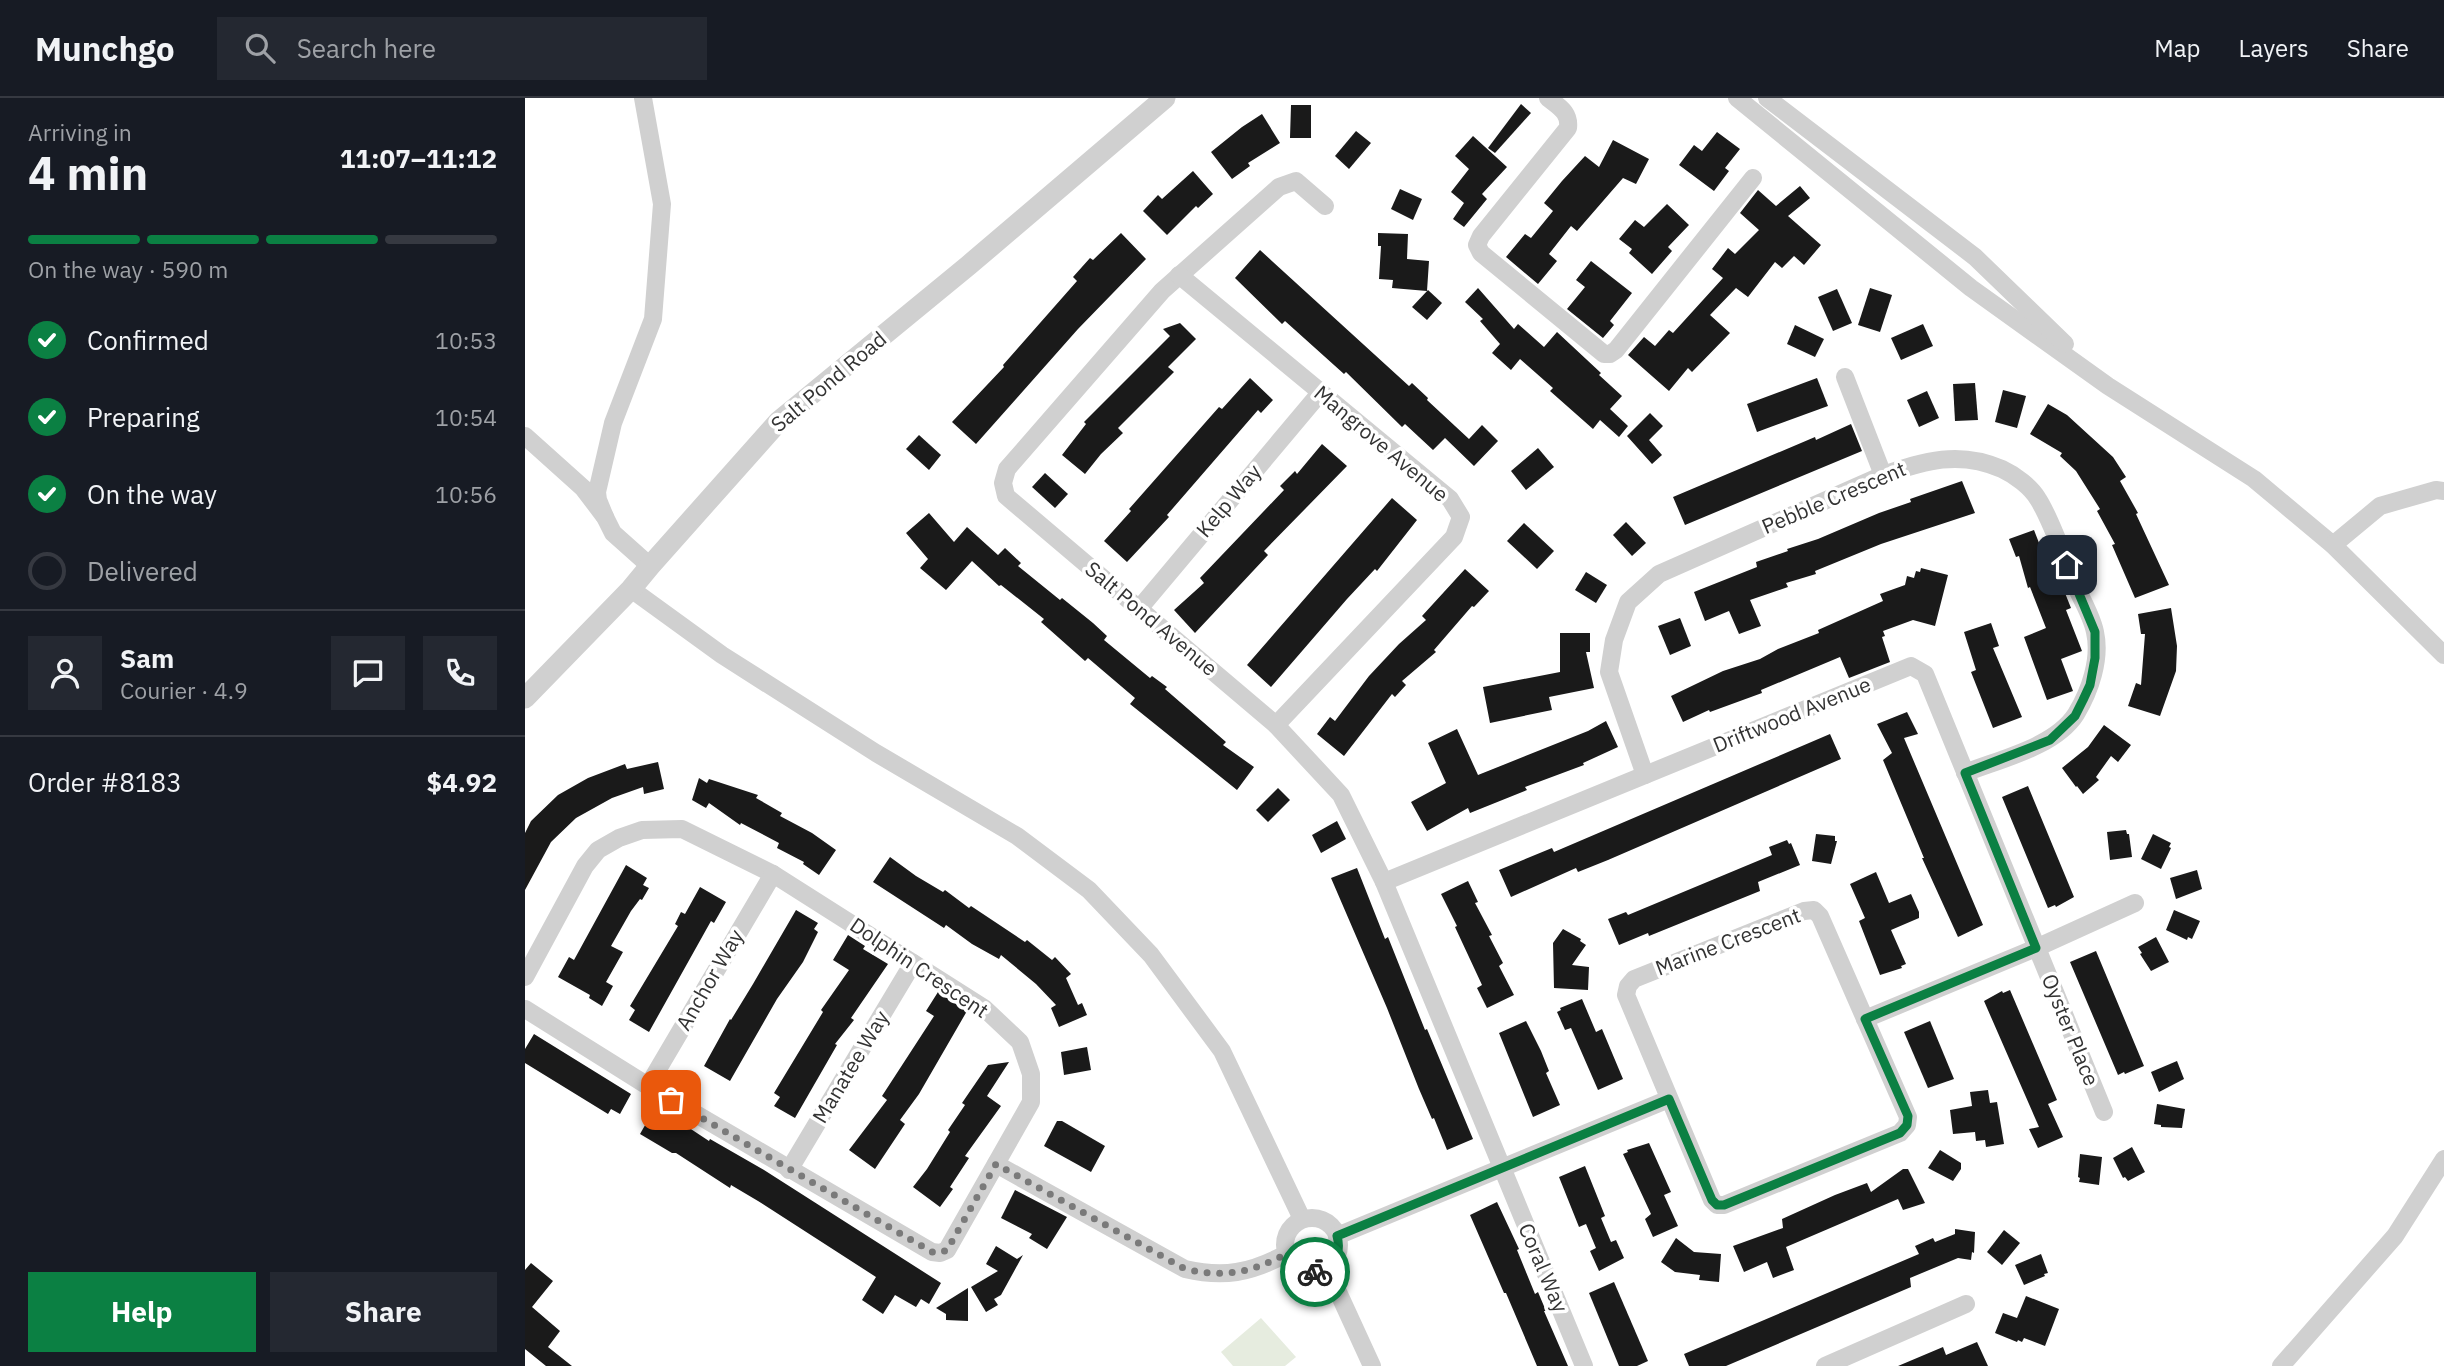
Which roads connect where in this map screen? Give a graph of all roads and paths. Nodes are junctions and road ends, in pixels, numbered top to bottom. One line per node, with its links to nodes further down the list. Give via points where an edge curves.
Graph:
1 (643, 98): 15 (street, via 662,204 653,319 613,423 597,492)
2 (1165, 98): 17 (street, Salt Pond Road, via 779,422)
3 (1548, 98): 6 (street, via 1566,113 1568,128 1478,245 1481,253 1604,354 1616,350)
4 (1737, 98): 10 (street, via 1971,288)
5 (1767, 98): 10 (street, via 1975,257)
6 (1753, 178)
7 (1325, 206): 8 (street, Salt Pond Avenue, via 1296,181 1279,187)
8 (1179, 275): 11 (street, Mangrove Avenue); 19 (street, Salt Pond Avenue, via 1007,469 1003,483 1006,496)
9 (1846, 377): 13 (street)
10 (2108, 386): 16 (street, via 2254,479)
11 (1320, 393): 19 (street, Kelp Way); 22 (street, Mangrove Avenue, via 1450,499 1461,517 1454,537)
12 (525, 436): 15 (street, via 583,488)
13 (1883, 475): 23 (street, Pebble Crescent, via 1951,457 1979,460 2020,480 2038,498 2095,632 2090,685 2075,716 2050,740); 24 (street, Pebble Crescent, via 1659,574 1628,602 1613,640 1609,672)
14 (2444, 491): 16 (street, via 2380,506)
15 (605, 517): 17 (street, via 613,533)
16 (2333, 545): 20 (street)
17 (650, 566): 18 (street, Salt Pond Road)
18 (631, 589): 21 (street, Salt Pond Road); 40 (street, via 733,662 1017,836 1089,890 1151,955 1222,1051)
19 (1138, 610): 22 (street, Salt Pond Avenue)
20 (2444, 655)
21 (525, 698)
22 (1276, 725): 26 (street, Salt Pond Avenue, via 1341,795)
23 (1965, 773): 24 (street, Driftwood Avenue, via 1925,674 1911,666); 28 (street, Driftwood Avenue)
24 (1645, 775): 26 (street, Driftwood Avenue)
25 (773, 874): 29 (street, Dolphin Crescent); 30 (street, Dolphin Crescent, via 682,829 642,830 619,838 598,850 585,866); 33 (street, Anchor Way)
26 (1384, 882): 39 (street, Salt Pond Avenue)
27 (2135, 903): 28 (street)
28 (2036, 948): 32 (street); 35 (street, Oyster Place)
29 (913, 963): 37 (street, Dolphin Crescent, via 984,1008 1020,1042 1031,1074 1031,1102); 38 (street, Manatee Way)
30 (525, 977)
31 (525, 1009): 33 (street, Dolphin Crescent)
32 (1865, 1019): 34 (street, Marine Crescent, via 1908,1116 1907,1125 1900,1133 1724,1205 1712,1200); 34 (street, Marine Crescent, via 1821,916 1814,910 1634,979 1626,995)
33 (648, 1086): 38 (street, Dolphin Crescent)
34 (1669, 1099): 39 (street)
35 (2104, 1112)
36 (2444, 1159): 48 (street, via 2395,1236)
37 (996, 1164): 38 (street, Dolphin Crescent, via 947,1250 940,1253); 42 (street, via 1185,1269 1209,1275 1239,1273)
38 (789, 1170)
39 (1501, 1170): 41 (street); 46 (street, Coral Way)
40 (1302, 1219): 41 (street, via 1323,1220); 42 (street, via 1285,1238)
41 (1337, 1236): 43 (street, via 1336,1257)
42 (1286, 1254): 43 (street, via 1303,1271)
43 (1327, 1268): 45 (street)
44 (1966, 1304): 47 (street)
45 (1372, 1366)
46 (1584, 1366)
47 (1825, 1366)
48 (2281, 1366)

